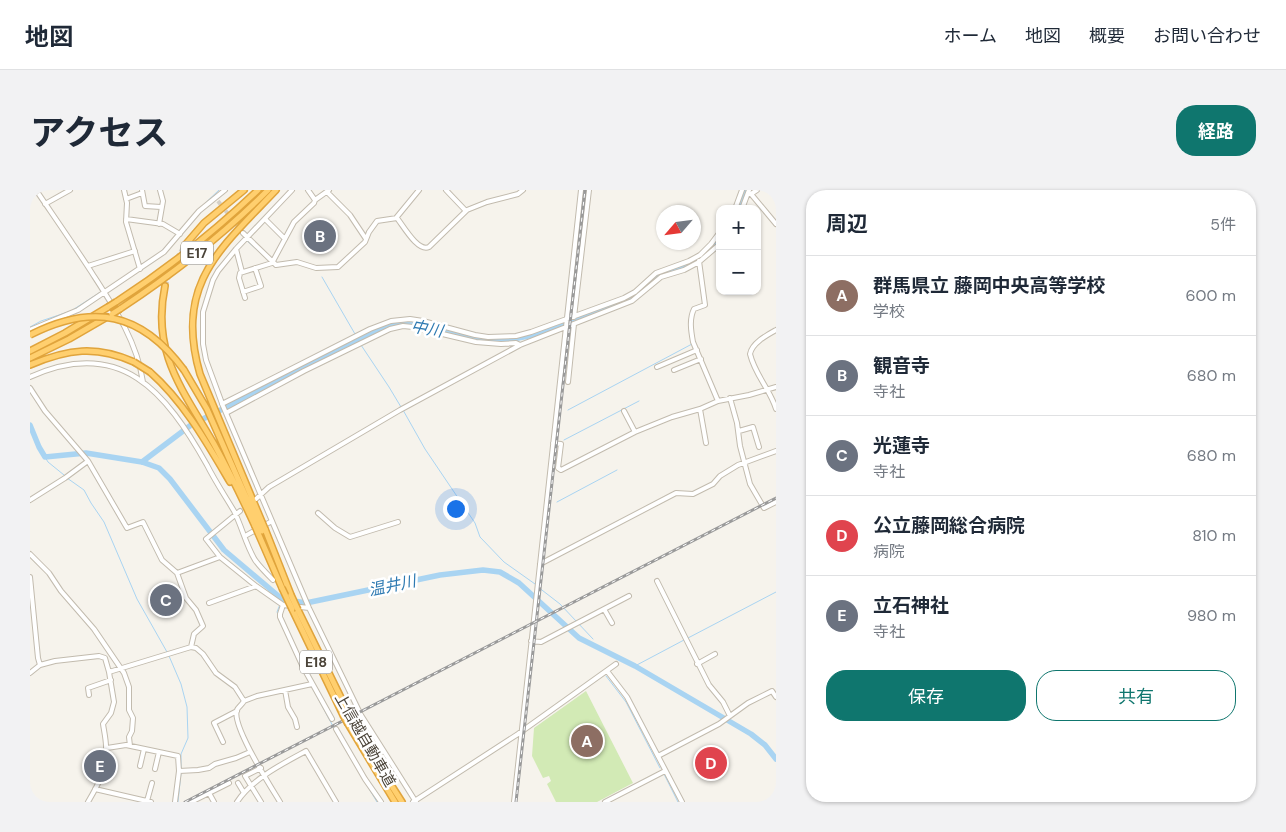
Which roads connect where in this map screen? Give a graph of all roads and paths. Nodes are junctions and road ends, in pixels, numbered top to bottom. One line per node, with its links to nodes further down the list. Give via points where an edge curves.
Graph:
1 (36, 190): 26 (street)
2 (70, 190): 26 (street)
3 (124, 190): 23 (street)
4 (160, 190): 29 (street)
5 (225, 190): 22 (street)
6 (244, 190): 42 (highway, via 204,223)
7 (258, 190): 57 (highway, E17, via 185,254)
8 (268, 190): 69 (highway, E17, bridge, via 189,260 120,309)
9 (276, 190): 105 (highway, via 210,263 199,289 192,325 200,374)
10 (292, 190): 33 (street)
11 (308, 190): 24 (street)
12 (419, 190): 31 (street)
13 (446, 190): 30 (street)
14 (523, 190): 30 (street)
15 (582, 190): 59 (street)
16 (589, 190): 58 (street)
17 (757, 190): 21 (street)
18 (142, 191): 23 (street); 29 (street, via 145,206)
19 (328, 191): 24 (street); 41 (street)
20 (742, 191): 21 (street); 27 (street)
21 (749, 193): 28 (street); 35 (street)
22 (214, 198): 25 (street); 37 (street)
23 (126, 199): 32 (street)
24 (314, 200): 40 (street, via 294,222)
25 (218, 201)
26 (46, 204): 49 (street)
27 (737, 205)
28 (744, 205)
29 (161, 208): 34 (street)
30 (466, 211): 31 (street, via 426,248 421,248)
31 (396, 218): 41 (street, via 376,221)
32 (126, 219): 34 (street); 45 (street)
33 (264, 219): 39 (street); 40 (street)
34 (160, 224): 37 (street)
35 (776, 224)
36 (243, 233): 39 (street)
37 (178, 234): 50 (street, via 164,252)
38 (716, 237): 46 (street)
39 (246, 238): 44 (street); 47 (street)
40 (285, 239): 47 (street)
41 (366, 239): 47 (street, via 342,266 335,268 316,268 300,262 279,265)
42 (185, 245)
43 (716, 247): 48 (street)
44 (236, 249): 52 (street); 83 (street, via 218,271 203,312 205,352)
45 (135, 251): 49 (street); 50 (street)
46 (700, 255): 48 (street); 58 (street, via 656,273 624,298)
47 (273, 262): 51 (street)
48 (699, 262): 61 (street, via 661,277 632,301); 67 (street, via 705,304 694,308 691,320)
49 (88, 266): 55 (street)
50 (140, 268): 55 (street)
51 (255, 268): 52 (street); 54 (street, via 261,286)
52 (242, 272): 54 (street, via 239,276)
53 (164, 286): 105 (highway, via 161,324 170,365)
54 (244, 292): 56 (street)
55 (105, 293): 57 (street); 63 (street, via 73,313)
56 (245, 298)
57 (113, 301): 68 (highway, E17, bridge, via 108,307); 76 (street, via 138,356)
58 (574, 317): 59 (street)
59 (567, 320): 60 (street, via 516,336 498,338 423,321); 62 (street)
60 (401, 323): 66 (street, via 476,342); 73 (street); 73 (street, via 382,324)
61 (574, 324): 62 (street); 77 (street)
62 (567, 326): 66 (street); 90 (street)
63 (30, 330)
64 (776, 330): 80 (street, via 750,350 751,360)
65 (30, 335): 105 (highway, bridge, via 71,318 90,317 117,319 152,335 184,370 206,409)
66 (520, 345): 96 (street, via 402,409)
67 (697, 350): 70 (street); 72 (street)
68 (30, 351)
69 (30, 358)
70 (701, 359): 74 (street); 82 (street)
71 (30, 364): 105 (highway, bridge, via 80,350 108,353 134,362 150,372 190,418)
72 (657, 367)
73 (302, 368): 83 (street); 87 (street)
74 (674, 370)
75 (30, 377): 76 (street, via 64,365 89,362 126,370)
76 (144, 382): 102 (street, via 184,426)
77 (568, 382)
78 (776, 387): 80 (street)
79 (30, 388): 94 (street, via 45,411)
80 (769, 390): 81 (street); 85 (street)
81 (730, 398): 82 (street); 88 (street)
82 (718, 401): 84 (street)
83 (222, 405): 87 (street)
84 (700, 409): 89 (street, via 672,416); 91 (street)
85 (776, 409)
86 (624, 411): 89 (street)
87 (225, 412): 96 (street)
88 (739, 431): 92 (street, via 754,427); 95 (street)
89 (635, 432): 90 (street, via 561,470 558,468 560,444)
90 (553, 443): 110 (street)
91 (706, 443)
92 (760, 447)
93 (776, 451): 95 (street)
94 (88, 461): 98 (street); 111 (street, via 127,528 143,522 162,560)
95 (744, 463): 99 (street, via 750,484 764,508); 110 (street, via 703,489 692,494 676,493)
96 (260, 495): 97 (street); 103 (street)
97 (256, 498)
98 (30, 500)
99 (776, 502)
100 (240, 511): 102 (street)
101 (318, 513): 104 (street, via 350,537)
102 (235, 515): 107 (street); 109 (street, via 207,538)
103 (272, 521): 107 (street); 119 (street)
104 (398, 522)
105 (257, 525): 106 (highway, bridge)
106 (260, 532): 121 (highway, 上信越自動車道 / E18, bridge); 121 (highway, 上信越自動車道 / E18, bridge, via 263,546)
107 (244, 536): 113 (street, via 255,560)
108 (30, 554): 130 (street, via 94,629)
109 (220, 557): 111 (street); 115 (street)
110 (540, 564): 124 (street)
111 (178, 573): 125 (street, via 186,598 203,626 194,634)
112 (30, 577): 122 (street)
113 (273, 580)
114 (657, 581): 128 (street)
115 (256, 586): 117 (street); 118 (street)
116 (629, 596): 120 (street)
117 (209, 603)
118 (284, 605): 119 (street); 135 (street, via 280,617)
119 (309, 608): 182 (street, via 362,715)
120 (604, 609): 123 (street); 124 (street, via 541,642)
121 (295, 610): 143 (highway, 上信越自動車道 / E18, bridge)
122 (32, 621): 129 (street)
123 (612, 623)
124 (531, 641): 146 (street)
125 (191, 647): 130 (street); 139 (street, via 203,654 216,673 235,687)
126 (715, 654): 128 (street)
127 (616, 664): 131 (street)
128 (697, 664): 141 (street, via 723,702)
129 (40, 665): 132 (street, via 99,656 105,658); 133 (street)
130 (120, 668): 132 (street); 148 (street, via 129,687 129,710 133,718)
131 (607, 671): 146 (street); 153 (street, via 627,697)
132 (109, 672): 134 (street)
133 (30, 673)
134 (111, 680): 137 (street, via 88,688); 149 (street, via 114,702 103,724)
135 (312, 684): 136 (street); 142 (street)
136 (285, 690): 139 (street); 144 (street, via 288,707)
137 (89, 695)
138 (776, 697): 141 (street, via 772,691)
139 (244, 701): 140 (street)
140 (237, 710): 147 (street, via 214,723); 152 (street, via 237,722)
141 (726, 718): 153 (street)
142 (332, 719)
143 (350, 723): 180 (highway, 上信越自動車道 / E18); 181 (highway, 上信越自動車道 / E18)
144 (297, 726)
145 (336, 728): 179 (street)
146 (521, 731): 182 (street); 183 (street)
147 (223, 742)
148 (130, 746): 149 (street); 150 (street)
149 (107, 748): 164 (street, via 104,769)
150 (144, 749): 151 (street); 154 (street)
151 (159, 752): 156 (street); 157 (street, via 178,756)
152 (250, 752): 155 (street); 157 (street, via 209,768)
153 (658, 756): 158 (street)
154 (140, 766)
155 (261, 768): 159 (street); 163 (street, via 245,776)
156 (155, 769)
157 (179, 771): 170 (street)
158 (665, 771): 184 (street); 185 (street)
159 (265, 776): 163 (street); 177 (street); 178 (street, via 306,751)
160 (229, 782): 165 (street)
161 (152, 783): 169 (street)
162 (238, 783): 166 (street)
163 (251, 787): 166 (street); 176 (street)
164 (95, 789): 168 (street); 169 (street)
165 (209, 793): 167 (street); 173 (street)
166 (242, 795): 174 (street); 175 (street)
167 (201, 797): 171 (street); 172 (street)
168 (88, 802)
169 (149, 802)
170 (175, 802)
171 (192, 802)
172 (206, 802)
173 (214, 802)
174 (237, 802)
175 (244, 802)
176 (260, 802)
177 (280, 802)
178 (336, 802)
179 (381, 802)
180 (395, 802)
181 (402, 802)
182 (415, 802)
183 (514, 802)
184 (606, 802)
185 (682, 802)

